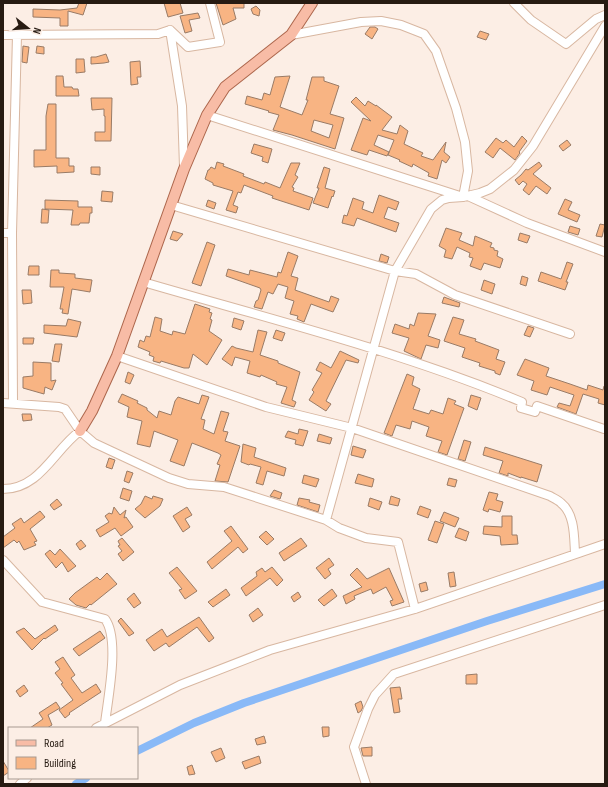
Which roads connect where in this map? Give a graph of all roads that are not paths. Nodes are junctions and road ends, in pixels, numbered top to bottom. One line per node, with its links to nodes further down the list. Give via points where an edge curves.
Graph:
1 (210, 3): 6 (street, via 220,42 188,47)
2 (312, 3): 9 (main road)
3 (514, 3): 4 (street, via 531,20 566,44 596,19)
4 (605, 15)
5 (605, 26): 12 (street, via 534,146 514,170 490,188)
6 (170, 30): 8 (street, via 158,34); 11 (street, via 182,106)
7 (3, 35): 8 (street)
8 (17, 35): 15 (street)
9 (291, 35): 10 (main road, via 225,87); 12 (street, via 361,22 381,21 424,34 436,51 466,142)
10 (207, 116): 11 (main road); 12 (street)
11 (184, 169): 13 (main road)
12 (466, 196): 16 (street, via 527,223); 17 (street, via 442,200 430,209)
13 (171, 205): 17 (street); 18 (main road)
14 (3, 233): 15 (street)
15 (12, 233): 23 (street)
16 (605, 252)
17 (395, 271): 19 (street, via 416,274 454,295); 20 (street)
18 (143, 282): 20 (street); 21 (main road)
19 (570, 334)
20 (374, 349): 24 (street); 25 (street, via 478,384 522,402 521,408 535,412 537,406)
21 (117, 356): 24 (street, via 266,407); 26 (main road)
22 (3, 403): 23 (street)
23 (13, 403): 26 (street, via 64,409)
24 (352, 428): 28 (street); 30 (street, via 561,502 573,527)
25 (604, 429)
26 (80, 431): 27 (street, via 31,481 11,489); 28 (street, via 103,448 178,482 224,487)
27 (3, 489)
28 (326, 520): 33 (street, via 366,538 398,542)
29 (605, 544): 30 (street)
30 (575, 553): 33 (street)
31 (3, 560): 34 (street, via 42,602 105,619 109,624 113,654)
32 (605, 605): 36 (street, via 394,674 375,695 354,747)
33 (415, 608): 34 (street, via 270,650 180,685)
34 (105, 723): 35 (street)
35 (98, 727)
36 (366, 784)

